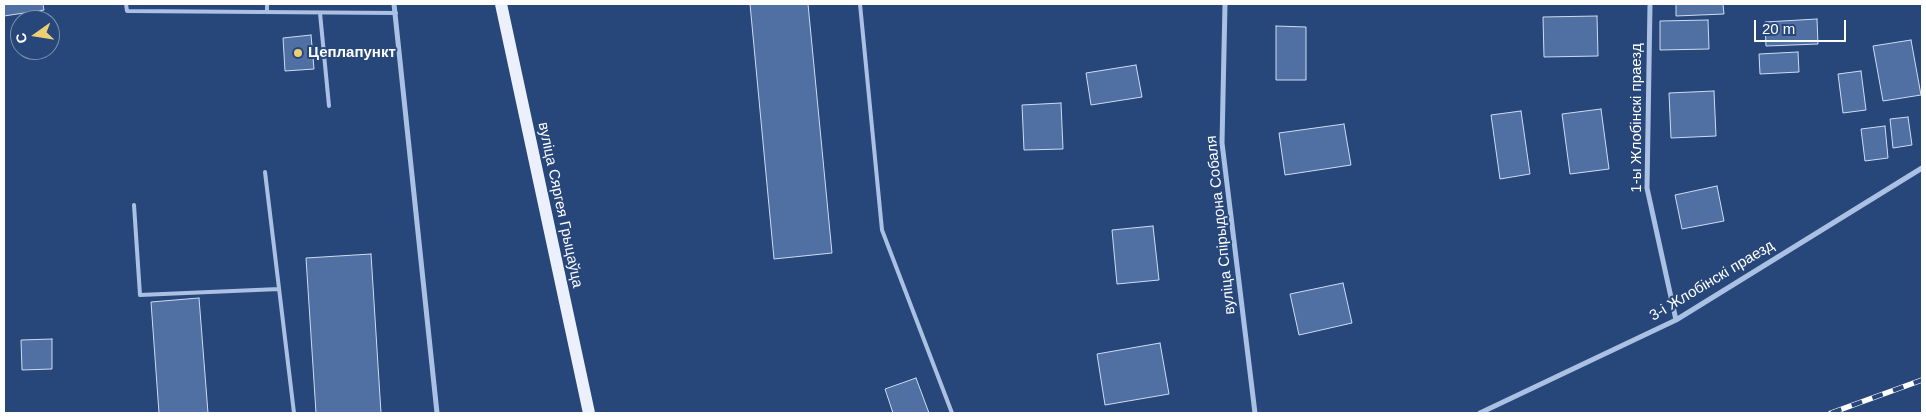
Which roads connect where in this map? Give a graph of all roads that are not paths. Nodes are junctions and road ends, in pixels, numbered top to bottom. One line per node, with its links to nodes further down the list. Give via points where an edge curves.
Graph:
1 (126, 4): 8 (lane, via 127,11)
2 (267, 4): 8 (lane)
3 (394, 4): 10 (street)
4 (501, 4): 19 (main road, вуліца Сяргея Грыцаўца)
5 (860, 4): 20 (lane, via 882,230)
6 (1225, 4): 21 (street, вуліца Спірыдона Собаля, via 1222,143)
7 (1650, 4): 16 (street, 1-ы Жлобінскі праезд, via 1646,188)
8 (267, 12): 9 (lane)
9 (320, 13): 10 (lane); 11 (lane)
10 (396, 13): 18 (street)
11 (328, 106)
12 (1922, 168): 16 (street, 3-і Жлобінскі праезд)
13 (265, 172): 15 (lane)
14 (134, 205): 15 (lane, via 140,295)
15 (279, 289): 17 (lane)
16 (1676, 320): 22 (street, 3-і Жлобінскі праезд)
17 (294, 413)
18 (437, 413)
19 (589, 413)
20 (952, 413)
21 (1256, 413)
22 (1480, 413)

